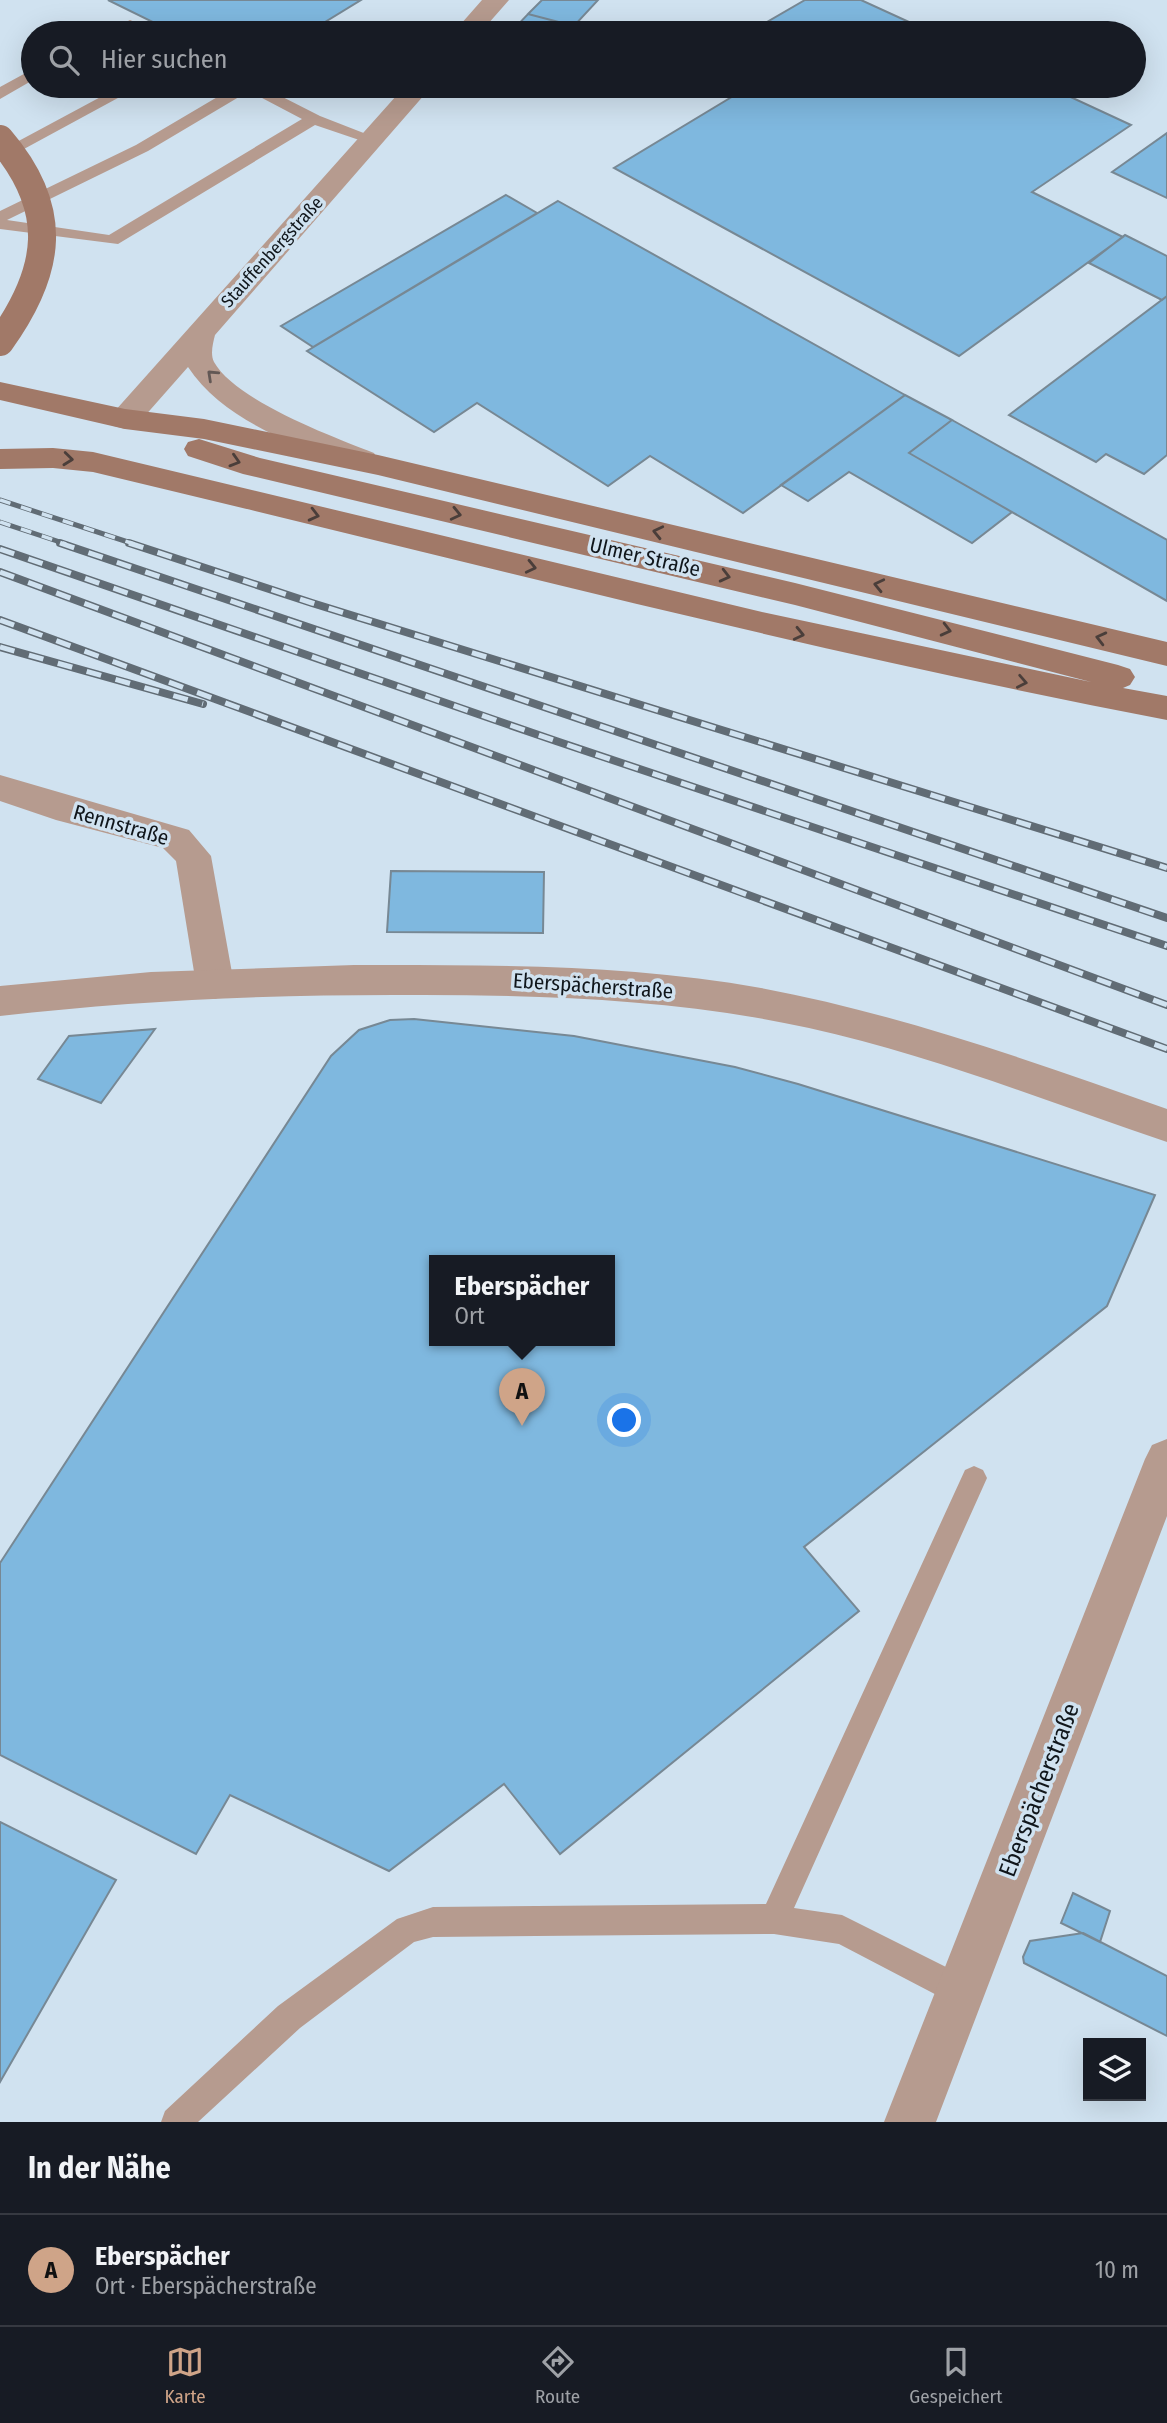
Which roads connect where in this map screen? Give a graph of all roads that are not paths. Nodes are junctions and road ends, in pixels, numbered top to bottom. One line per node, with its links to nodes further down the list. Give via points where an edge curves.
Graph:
1 (496, 0): 2 (street)
2 (477, 21)
3 (21, 81): 4 (lane)
4 (0, 94)
5 (109, 98): 12 (lane)
6 (228, 98): 13 (lane, via 142,148)
7 (273, 98): 9 (lane)
8 (408, 98): 10 (street, Stauffenbergstraße)
9 (314, 119): 10 (lane); 14 (lane, via 112,240)
10 (371, 138): 15 (street, Stauffenbergstraße)
11 (0, 139): 16 (main road, bridge, via 26,169 37,194 44,232 38,277 14,325)
12 (0, 156)
13 (0, 217)
14 (0, 224)
15 (202, 330): 18 (street, Stauffenbergstraße); 20 (street, Ulmer Straße, one-way to 15, via 308,439 233,396 201,365 197,350)
16 (0, 342)
17 (0, 391): 18 (main road, Ulmer Straße)
18 (125, 419): 20 (main road, Ulmer Straße, via 204,429); 22 (main road, Ulmer Straße, one-way to 22, via 254,467 655,559)
19 (0, 459): 23 (main road, one-way to 23, via 93,462 792,632)
20 (378, 465): 21 (main road, Ulmer Straße, one-way to 20)
21 (1167, 654)
22 (1167, 690)
23 (1167, 708)
24 (0, 789): 25 (street, Rennstraße, via 176,839 193,856)
25 (215, 984): 26 (street, Eberspächerstraße); 27 (street, Eberspächerstraße, via 515,980 698,993 808,1013 924,1043)
26 (0, 1001)
27 (1167, 1126)
28 (1167, 1459): 31 (street, Eberspächerstraße)
29 (974, 1478): 30 (lane)
30 (774, 1919): 31 (lane, via 842,1930); 32 (lane, via 466,1919 407,1928 289,2017)
31 (961, 1992): 33 (street, Eberspächerstraße)
32 (176, 2122)
33 (910, 2122)

